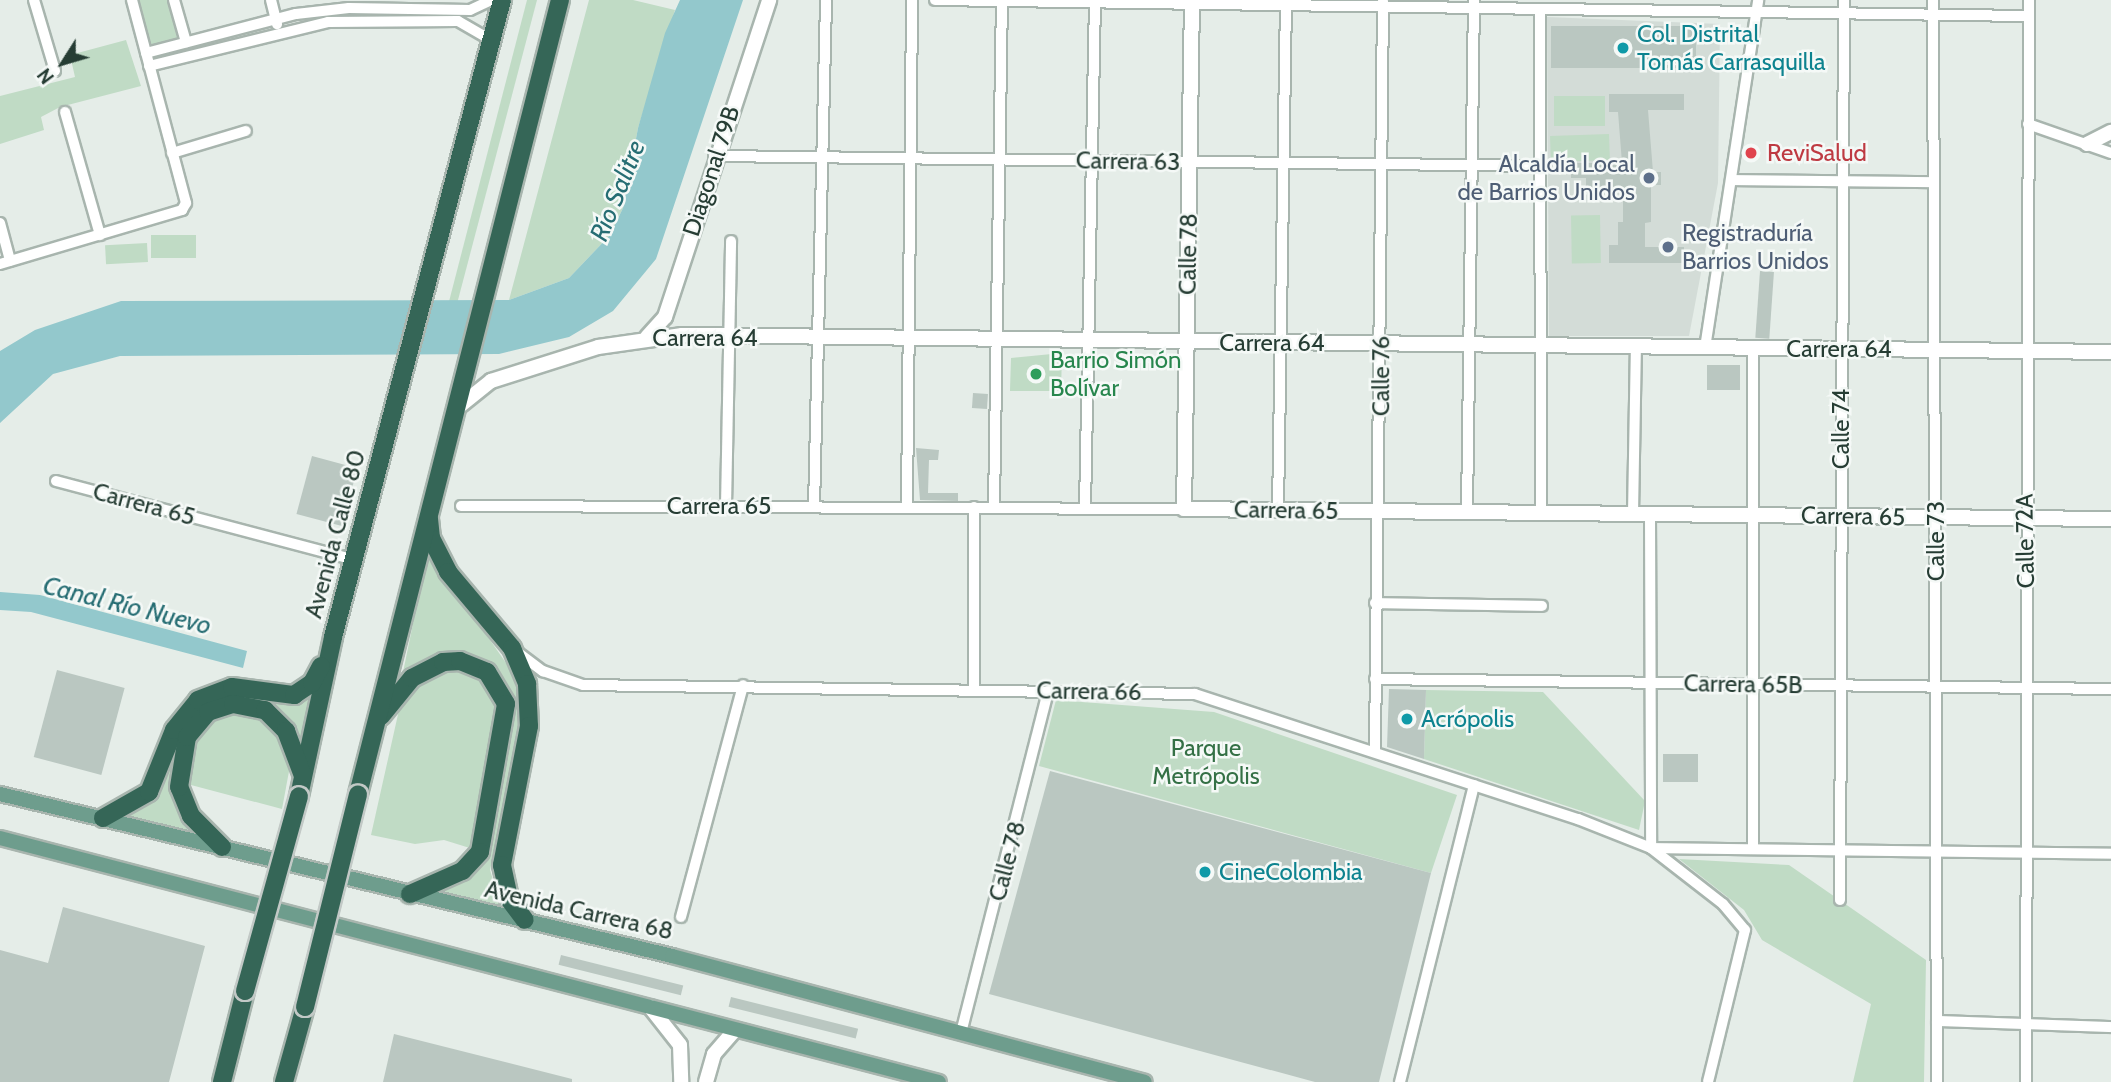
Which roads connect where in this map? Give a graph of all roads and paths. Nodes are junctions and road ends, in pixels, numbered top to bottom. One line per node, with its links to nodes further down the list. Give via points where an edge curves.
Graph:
1 (34, 0): 37 (street)
2 (132, 0): 35 (street)
3 (174, 0): 34 (street)
4 (271, 0): 30 (street)
5 (491, 0): 25 (street, via 470,10)
6 (502, 0): 33 (highway, Avenida Calle 80)
7 (560, 0): 80 (highway)
8 (769, 0): 45 (street, Diagonal 79B)
9 (826, 0): 46 (street)
10 (912, 0): 47 (street)
11 (935, 0): 12 (street)
12 (1002, 0): 17 (street); 48 (street)
13 (1758, 0): 26 (street)
14 (1844, 0): 27 (street, Calle 74)
15 (1933, 0): 28 (street, Calle 73)
16 (2029, 0): 29 (street, Calle 72A)
17 (1095, 1): 18 (street); 49 (street)
18 (1192, 2): 19 (street); 50 (street, Calle 78)
19 (1286, 3): 20 (street); 51 (street)
20 (1383, 3): 21 (street); 52 (street, Calle 76)
21 (1474, 4): 24 (street); 53 (street)
22 (1568, 5): 23 (street); 24 (street)
23 (1662, 5): 26 (street)
24 (1540, 9): 54 (street)
25 (330, 10): 30 (street); 31 (street)
26 (1758, 12): 27 (street); 55 (street)
27 (1844, 13): 28 (street); 56 (street, Calle 74)
28 (1933, 14): 29 (street); 57 (street, Calle 73)
29 (2029, 16): 39 (street, Calle 72A)
30 (276, 18): 32 (street); 34 (street)
31 (331, 22): 32 (street); 33 (street, via 458,21)
32 (279, 31): 36 (street)
33 (492, 41): 104 (highway, Avenida Calle 80)
34 (186, 42): 35 (street)
35 (146, 54): 36 (street)
36 (149, 66): 43 (street)
37 (55, 71)
38 (65, 112): 59 (street)
39 (2028, 124): 42 (street); 78 (street, Calle 72A)
40 (246, 131): 43 (street)
41 (2111, 132): 42 (street)
42 (2087, 144): 44 (street)
43 (172, 153): 59 (street, via 186,203 182,210)
44 (2111, 153)
45 (714, 156): 46 (street, Carrera 63); 63 (street, Diagonal 79B, via 665,317)
46 (820, 157): 47 (street, Carrera 63); 64 (street)
47 (911, 158): 48 (street, Carrera 63); 65 (street)
48 (999, 159): 49 (street, Carrera 63); 66 (street)
49 (1092, 160): 50 (street, Carrera 63); 67 (street)
50 (1190, 161): 51 (street, Carrera 63); 68 (street, Calle 78)
51 (1283, 162): 52 (street, Carrera 63); 69 (street)
52 (1382, 164): 53 (street, Carrera 63); 70 (street, Calle 76)
53 (1474, 165): 54 (street, Carrera 63); 71 (street)
54 (1541, 166): 72 (street)
55 (1732, 180): 56 (street); 74 (street)
56 (1843, 181): 57 (street); 76 (street, Calle 74)
57 (1934, 182): 77 (street, Calle 73)
58 (0, 223): 61 (street)
59 (100, 235): 61 (street)
60 (731, 241): 62 (street)
61 (5, 262)
62 (729, 336): 63 (street, Carrera 64); 64 (street, Carrera 64); 86 (street)
63 (647, 337): 81 (street, Carrera 64)
64 (817, 339): 65 (street, Carrera 64); 87 (street)
65 (909, 340): 66 (street, Carrera 64); 88 (street)
66 (996, 341): 67 (street, Carrera 64); 90 (street)
67 (1089, 342): 68 (street, Carrera 64); 91 (street)
68 (1187, 343): 69 (street, Carrera 64); 92 (street, Calle 78)
69 (1280, 343): 70 (street, Carrera 64); 93 (street)
70 (1381, 344): 71 (street, Carrera 64); 94 (street, Calle 76)
71 (1470, 346): 72 (street, Carrera 64); 95 (street)
72 (1543, 346): 73 (street, Carrera 64); 96 (street)
73 (1636, 348): 74 (street, Carrera 64); 97 (street)
74 (1705, 348): 75 (street, Carrera 64)
75 (1753, 348): 76 (street, Carrera 64); 99 (street)
76 (1840, 349): 77 (street, Carrera 64); 100 (street, Calle 74)
77 (1935, 350): 78 (street, Carrera 64); 101 (street, Calle 73)
78 (2025, 351): 79 (street, Carrera 64); 102 (street, Calle 72A)
79 (2111, 352)
80 (464, 360): 81 (street); 82 (highway)
81 (491, 381): 82 (street, Carrera 64)
82 (452, 413): 84 (highway)
83 (56, 481): 104 (street, Carrera 65)
84 (428, 506): 108 (highway, via 431,537 448,572); 119 (highway)
85 (461, 506): 86 (street, Carrera 65)
86 (726, 506): 87 (street, Carrera 65)
87 (814, 507): 88 (street, Carrera 65)
88 (907, 507): 89 (street, Carrera 65)
89 (974, 508): 90 (street, Carrera 65); 115 (street)
90 (994, 508): 91 (street, Carrera 65)
91 (1086, 508): 92 (street, Carrera 65)
92 (1184, 509): 93 (street, Carrera 65)
93 (1278, 510): 94 (street, Carrera 65)
94 (1378, 511): 95 (street, Carrera 65); 105 (street, Calle 76)
95 (1466, 512): 96 (street, Carrera 65)
96 (1541, 513): 97 (street, Carrera 65)
97 (1633, 514): 98 (street, Carrera 65)
98 (1650, 514): 99 (street, Carrera 65); 110 (street)
99 (1753, 515): 100 (street, Carrera 65); 111 (street)
100 (1841, 516): 101 (street, Carrera 65); 113 (street, Calle 74)
101 (1936, 517): 102 (street, Carrera 65); 114 (street, Calle 73)
102 (2024, 518): 103 (street, Carrera 65); 116 (street, Calle 72A)
103 (2111, 519)
104 (354, 560): 107 (highway, Avenida Calle 80)
105 (1375, 603): 106 (street); 109 (street, Calle 76)
106 (1542, 606)
107 (333, 637): 121 (highway, Avenida Calle 80); 124 (highway, via 317,674 299,693 283,697 232,687 198,700 174,730 149,792)
108 (512, 648): 112 (street, Carrera 66, via 558,678 603,685); 136 (highway, via 527,684 529,726 502,864 509,899)
109 (1375, 679): 110 (street, Carrera 65B); 120 (street, Calle 76)
110 (1650, 683): 111 (street, Carrera 65B); 128 (street)
111 (1753, 684): 113 (street, Carrera 65B); 127 (street)
112 (743, 685): 115 (street, Carrera 66); 135 (street)
113 (1840, 685): 114 (street, Carrera 65B); 129 (street, Calle 74)
114 (1936, 687): 116 (street, Carrera 65B); 130 (street, Calle 73)
115 (974, 688): 118 (street, Carrera 66)
116 (2029, 688): 117 (street, Carrera 65B); 131 (street, Calle 72A)
117 (2111, 689)
118 (1048, 691): 120 (street, Carrera 66, via 1195,694); 141 (street, Calle 78)
119 (377, 722): 133 (highway, via 412,678 443,662 460,660 486,672 506,704 480,852 462,871); 144 (highway, bridge)
120 (1376, 752): 122 (street, Carrera 66)
121 (303, 777): 126 (highway, via 286,731 265,710 233,704 208,712 187,737 179,787 191,816); 143 (highway, Avenida Calle 80, bridge)
122 (1474, 785): 128 (street, Carrera 66); 149 (street)
123 (0, 794): 124 (main road, Avenida Carrera 68)
124 (103, 818): 126 (main road, Avenida Carrera 68)
125 (0, 838): 137 (main road)
126 (222, 847): 133 (main road, Avenida Carrera 68)
127 (1753, 847): 128 (street, Carrera 66); 129 (street, Carrera 66)
128 (1651, 848): 150 (street, Carrera 66, via 1723,904 1745,930)
129 (1843, 849): 130 (street, Carrera 66); 134 (street, Calle 74)
130 (1937, 851): 131 (street, Carrera 66); 138 (street, Calle 73)
131 (2029, 853): 132 (street, Carrera 66); 139 (street, Calle 72A)
132 (2111, 854)
133 (410, 894): 136 (main road, Avenida Carrera 68)
134 (1840, 900)
135 (681, 917)
136 (525, 920): 141 (main road, Avenida Carrera 68)
137 (650, 1007): 142 (main road); 145 (street, via 680,1045)
138 (1937, 1021): 139 (street); 151 (street, Calle 73)
139 (2026, 1024): 140 (street); 152 (street, Calle 72A)
140 (2111, 1027)
141 (962, 1029): 148 (main road, Avenida Carrera 68)
142 (735, 1030): 146 (street, via 714,1054); 147 (main road)
143 (222, 1082)
144 (284, 1082)
145 (681, 1082)
146 (706, 1082)
147 (939, 1082)
148 (1144, 1082)
149 (1401, 1082)
150 (1708, 1082)
151 (1937, 1082)
152 (2026, 1082)

